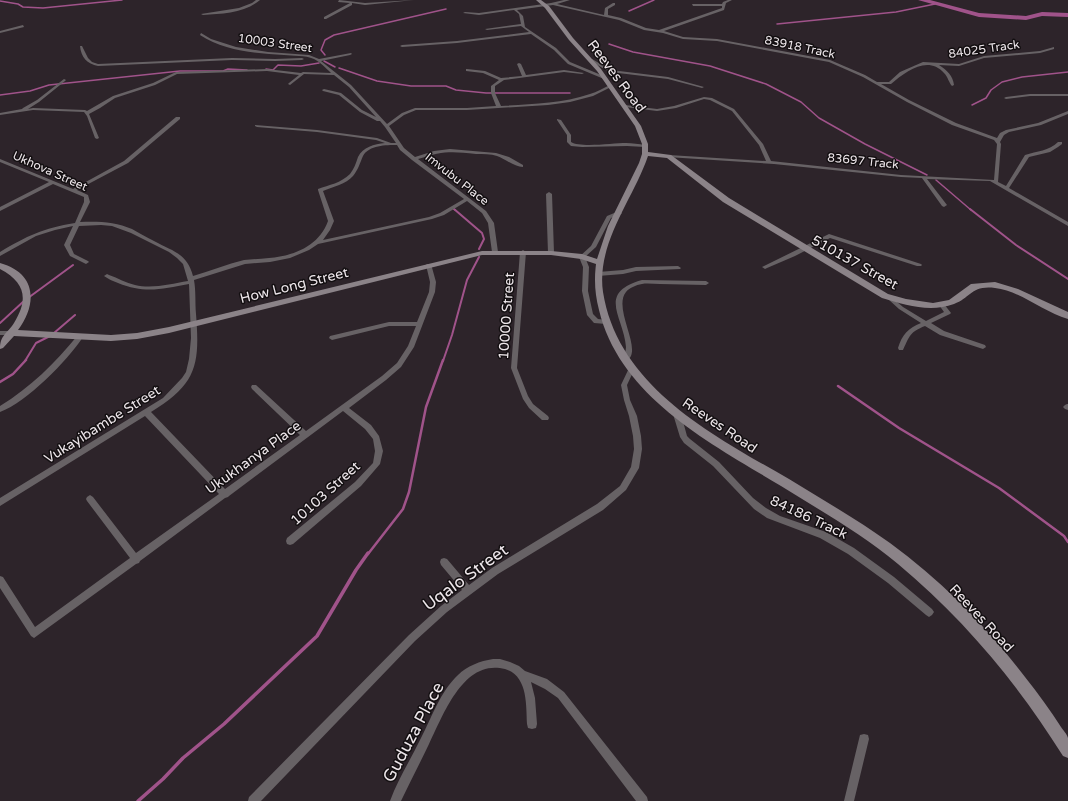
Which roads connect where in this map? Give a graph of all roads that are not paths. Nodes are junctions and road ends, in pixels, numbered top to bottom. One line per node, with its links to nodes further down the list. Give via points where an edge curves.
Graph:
1 (258, 0): 14 (street, via 244,8)
2 (412, 0): 6 (street)
3 (568, 0): 7 (street)
4 (730, 0): 10 (street, via 724,2)
5 (339, 1): 6 (street)
6 (352, 4): 16 (street)
7 (541, 4): 11 (street); 12 (street); 15 (street, 83918 Track); 30 (street, Reeves Road)
8 (614, 4): 15 (street, via 606,9)
9 (693, 5): 10 (street)
10 (724, 5): 21 (street, via 722,9)
11 (514, 8): 12 (street); 13 (street)
12 (520, 12): 17 (street)
13 (465, 13)
14 (203, 14)
15 (606, 16): 21 (street, 83918 Track)
16 (325, 18)
17 (522, 25): 19 (street); 23 (street)
18 (23, 26): 20 (street)
19 (488, 29)
20 (0, 32)
21 (659, 32): 41 (street, 83918 Track, via 824,60)
22 (201, 34): 28 (street, 10003 Street, via 209,40 238,48)
23 (535, 34): 25 (street); 39 (street, via 569,63)
24 (82, 46): 28 (street, via 84,58 88,62 106,65)
25 (402, 46)
26 (1053, 48): 31 (street, 84025 Track, via 1040,52 984,57 959,65)
27 (350, 54): 29 (street)
28 (314, 57): 29 (street, 10003 Street)
29 (319, 60): 35 (street, 10003 Street)
30 (591, 60): 39 (street, Reeves Road); 44 (street, via 610,71 668,78)
31 (930, 63): 40 (street, 84025 Track, via 910,68); 43 (street, via 947,74)
32 (519, 64): 36 (street)
33 (467, 70): 37 (street, via 484,72)
34 (302, 74): 35 (street); 42 (street); 53 (street, via 267,70 176,73 150,86 114,97)
35 (336, 74): 57 (street, 10003 Street)
36 (525, 77): 37 (street); 39 (street, via 568,71)
37 (504, 79): 50 (street, via 493,86)
38 (64, 80): 51 (street)
39 (605, 80): 49 (street, Reeves Road); 50 (street, via 592,95 570,101)
40 (892, 82): 41 (street); 46 (street)
41 (877, 83): 46 (street, 83918 Track)
42 (290, 84)
43 (952, 85)
44 (702, 87)
45 (324, 90): 57 (street, via 340,94 360,111)
46 (888, 90): 61 (street, 83918 Track, via 954,124)
47 (1068, 95): 48 (street, via 1030,94)
48 (1006, 98)
49 (625, 106): 65 (street, Reeves Road, via 644,138); 69 (street, via 657,110 704,98 711,99 733,110 761,145)
50 (499, 107): 59 (street, via 415,110 405,112)
51 (22, 110): 53 (street, via 79,110); 54 (street)
52 (1068, 112): 61 (street, via 1039,124 1008,131 1002,134)
53 (87, 113): 60 (street)
54 (0, 114)
55 (178, 118): 75 (street, via 126,162)
56 (559, 120): 65 (street, via 569,135 569,142 573,145 632,144)
57 (381, 121): 59 (street, 10003 Street)
58 (257, 126): 63 (street, via 377,139)
59 (388, 129): 64 (street, Imvubu Place)
60 (97, 138)
61 (998, 141): 73 (street)
62 (1060, 143): 74 (street, via 1050,151 1027,156)
63 (391, 144): 64 (street); 83 (street, via 366,150 348,178 320,190 331,221 326,232)
64 (397, 144): 67 (street, Imvubu Place)
65 (645, 150): 66 (street, 83697 Track); 80 (street, Reeves Road)
66 (670, 156): 69 (street, 83697 Track); 84 (street, 510137 Street, via 722,197)
67 (414, 159): 70 (street, via 450,150 496,154); 77 (street, Imvubu Place)
68 (0, 160): 72 (street, Ukhova Street)
69 (769, 163): 71 (street, 83697 Track)
70 (521, 166)
71 (923, 177): 73 (street, 83697 Track, via 984,179); 78 (street)
72 (54, 182): 75 (street, Ukhova Street); 79 (street)
73 (996, 182): 74 (street, 83697 Track)
74 (1007, 188): 81 (street, 83697 Track)
75 (74, 190): 82 (street, Ukhova Street, via 86,196 88,200)
76 (549, 194): 87 (street)
77 (467, 199): 83 (street, via 430,218); 85 (street, Imvubu Place, via 488,217)
78 (944, 205)
79 (0, 209)
80 (619, 213): 89 (street, via 608,217 593,247); 91 (street, Reeves Road)
81 (1068, 224)
82 (76, 225): 88 (street, Vukayibambe Street, via 40,232); 90 (street, via 67,246 72,255); 99 (street, Vukayibambe Street, via 110,224 122,227 178,256 187,266)
83 (315, 244): 99 (street, via 285,257 247,261)
84 (806, 249): 93 (street, via 833,236); 95 (street); 101 (street, 510137 Street)
85 (495, 252): 86 (street, How Long Street); 92 (street, How Long Street)
86 (523, 252): 87 (street, How Long Street); 122 (street, 10000 Street, via 514,368 525,397)
87 (551, 253): 89 (street, How Long Street)
88 (0, 254)
89 (582, 257): 91 (street, How Long Street); 104 (street, via 586,267 585,291 590,315 596,321)
90 (86, 262)
91 (600, 263): 97 (street, Reeves Road)
92 (429, 265): 106 (street, How Long Street); 107 (street, Ukukhanya Place, via 433,288)
93 (919, 265)
94 (0, 266): 109 (street, via 20,277 28,291 26,309)
95 (765, 267)
96 (678, 268): 97 (street, via 636,269)
97 (598, 274): 104 (street, Reeves Road, via 599,298)
98 (108, 276): 99 (street, via 141,288)
99 (190, 281): 106 (street, Vukayibambe Street)
100 (706, 283): 115 (street, via 642,282 624,289 620,295 619,312 629,347)
101 (890, 298): 102 (street, 510137 Street, via 923,306); 105 (street)
102 (942, 305): 103 (street, 510137 Street, via 958,298 974,286 995,285 1019,292); 105 (street, via 948,314)
103 (1068, 316)
104 (606, 322): 115 (street, Reeves Road)
105 (925, 323): 113 (street, via 948,336); 114 (street, via 906,334 902,339)
106 (193, 324): 110 (street, How Long Street, via 137,336); 120 (street, Vukayibambe Street, via 193,359 189,372 165,400)
107 (420, 324): 111 (street, via 389,324); 118 (street, Ukukhanya Place, via 409,352 400,365)
108 (0, 333): 109 (street)
109 (12, 333): 110 (street, How Long Street); 112 (street)
110 (80, 337): 119 (street, via 46,377)
111 (332, 338)
112 (0, 346)
113 (983, 347)
114 (901, 348)
115 (626, 359): 116 (street, Reeves Road)
116 (632, 368): 121 (street, Reeves Road); 131 (street, Uqalo Street, via 624,385 637,436 637,458 632,475 623,488 600,507 495,571)
117 (254, 387): 123 (street)
118 (343, 407): 123 (street, Ukukhanya Place); 127 (street, 10103 Street, via 368,427 376,438 379,451 376,464 358,484)
119 (0, 409)
120 (146, 412): 124 (street); 126 (street, Vukayibambe Street)
121 (677, 414): 132 (street, 84186 Track, via 687,441 714,462 762,511 822,535 852,551 892,580); 136 (street, Reeves Road, via 710,438 873,538 924,578 959,611 1014,674)
122 (545, 418)
123 (305, 435): 124 (street, Ukukhanya Place)
124 (225, 495): 128 (street, Ukukhanya Place)
125 (90, 499): 128 (street)
126 (0, 502)
127 (290, 541)
128 (136, 560): 130 (street, Ukukhanya Place, via 34,633)
129 (444, 562): 131 (street)
130 (0, 580)
131 (468, 591): 137 (street, Uqalo Street, via 412,638)
132 (929, 612)
133 (523, 675): 134 (street, via 528,683); 138 (street, Guduza Place, via 514,667 493,662 478,668 456,684); 139 (street, Guduza Place, via 548,684 562,695)
134 (532, 724)
135 (864, 739): 140 (street)
136 (1068, 751)
137 (252, 801)
138 (395, 801)
139 (643, 801)
140 (849, 801)

